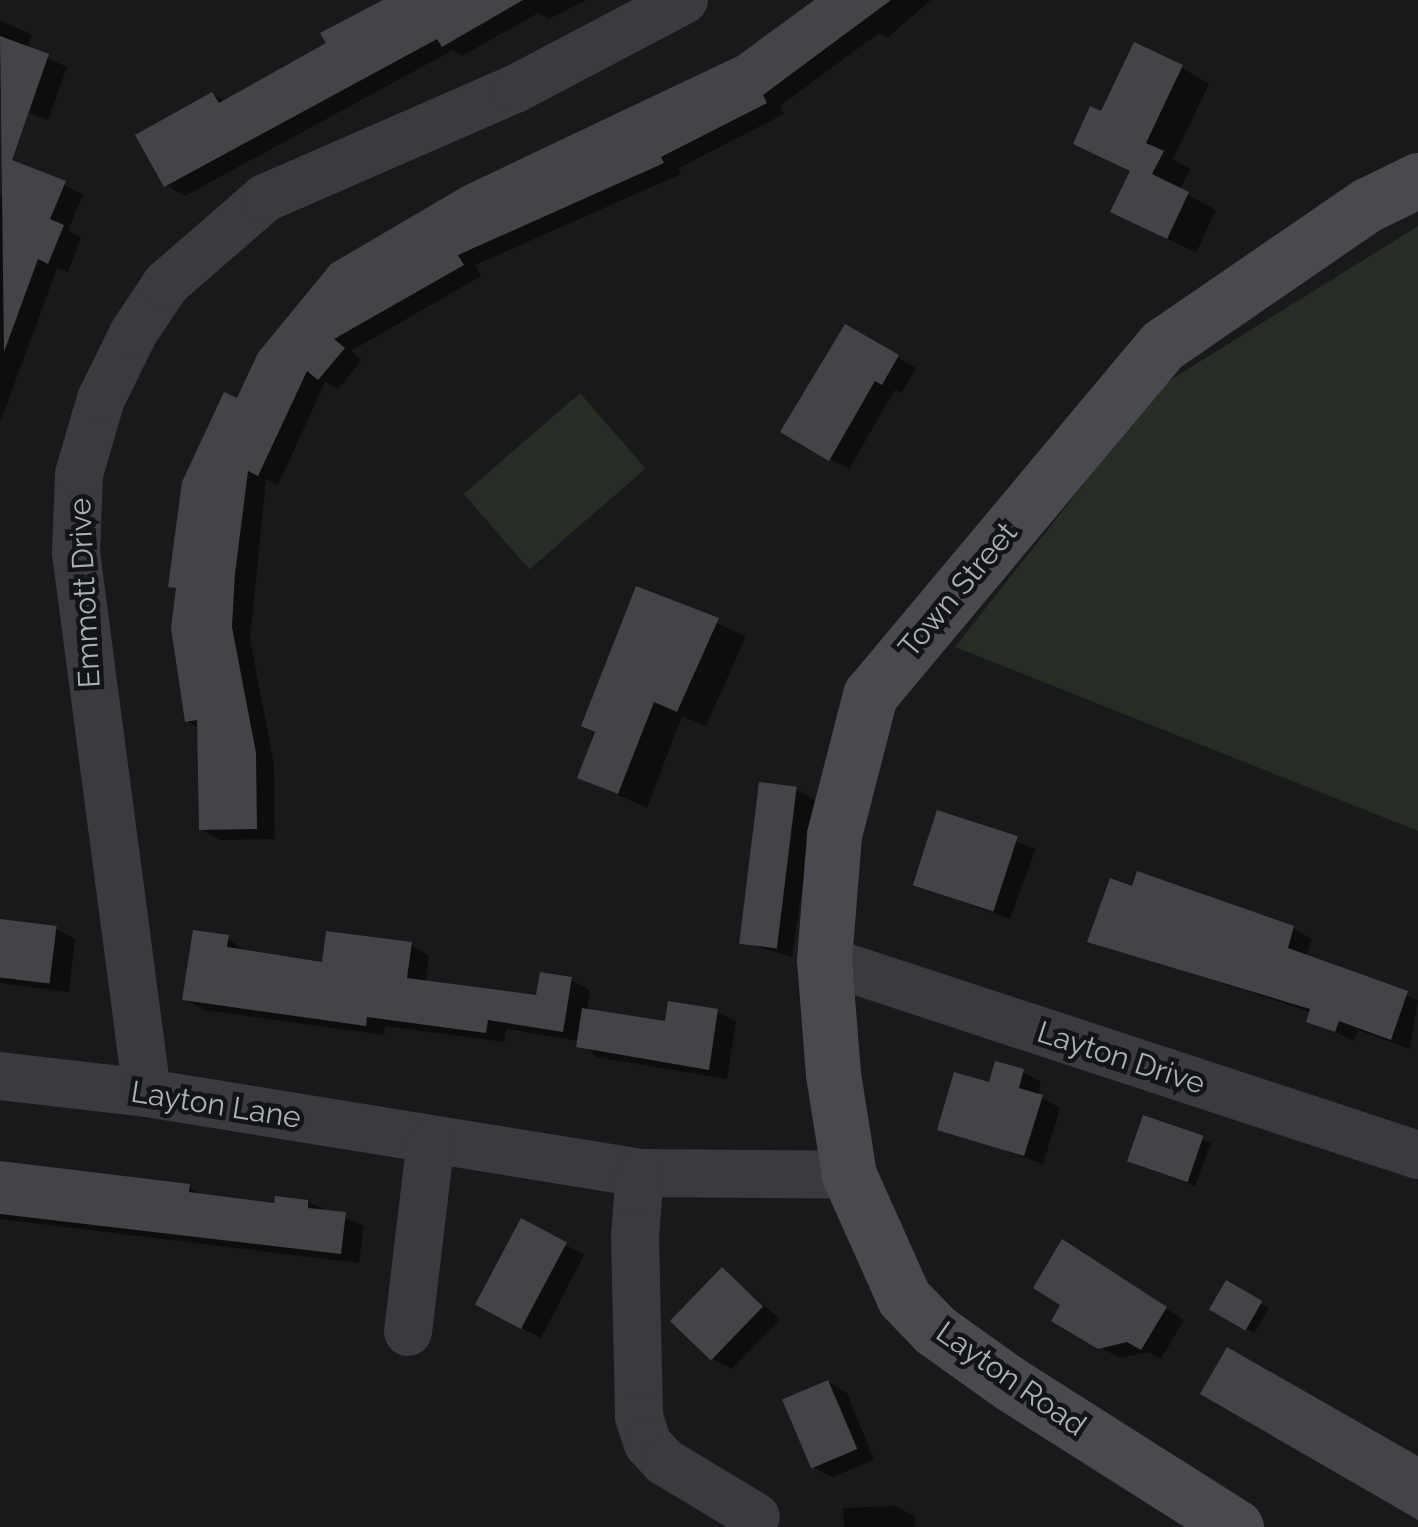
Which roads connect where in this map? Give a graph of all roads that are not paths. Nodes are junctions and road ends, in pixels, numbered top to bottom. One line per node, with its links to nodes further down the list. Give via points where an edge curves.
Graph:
1 (684, 0): 5 (street, Emmott Drive, via 515,89 265,198 166,284 118,365 79,474 76,553)
2 (1418, 180): 3 (street, Town Street, via 1367,205 1163,344 870,695 834,835)
3 (824, 960): 7 (street, Layton Drive); 9 (street, Town Street)
4 (0, 1076): 5 (street, Layton Lane)
5 (147, 1093): 6 (street, Layton Lane)
6 (431, 1140): 8 (street, Layton Lane); 10 (street)
7 (1418, 1155)
8 (640, 1173): 9 (street, Layton Lane); 11 (street, via 639,1399 648,1444 665,1462)
9 (849, 1175): 12 (street, Layton Road, via 896,1284 935,1330)
10 (408, 1332)
11 (756, 1517)
12 (1236, 1527)

